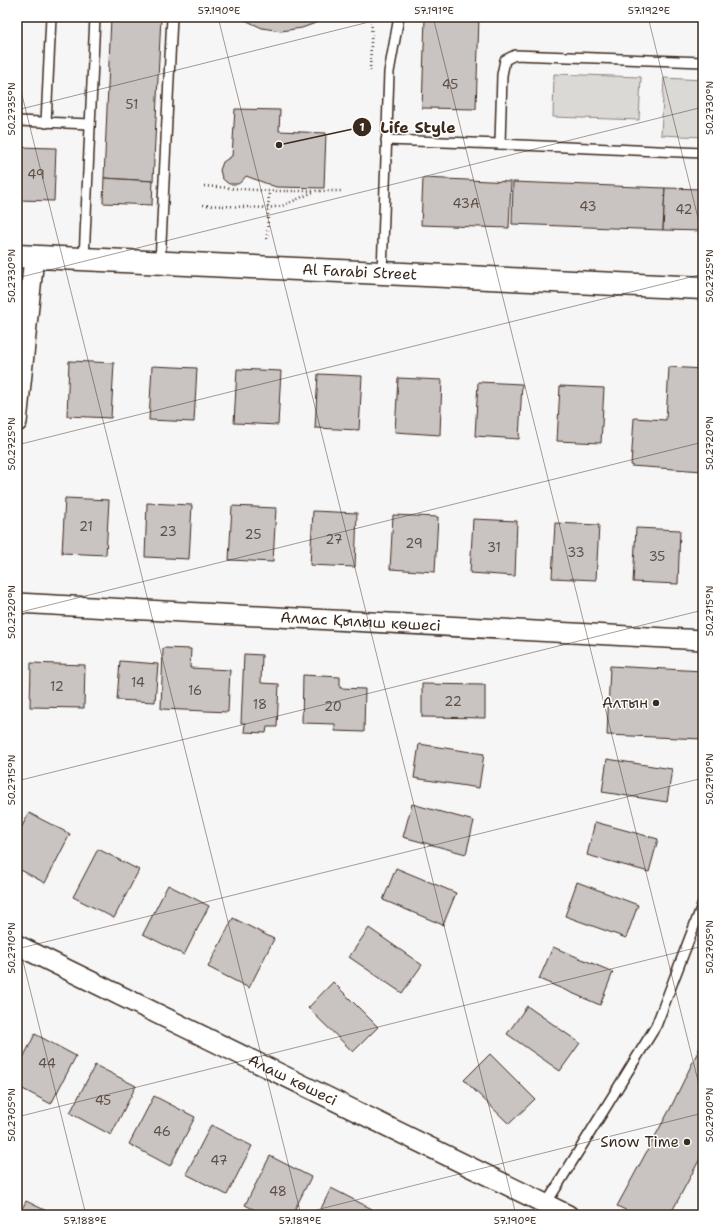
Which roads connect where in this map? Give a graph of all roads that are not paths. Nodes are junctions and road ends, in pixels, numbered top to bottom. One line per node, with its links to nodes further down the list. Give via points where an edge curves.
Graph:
1 (51, 17): 7 (lane)
2 (96, 17): 8 (lane)
3 (172, 17): 14 (lane)
4 (399, 17): 9 (lane, via 389,72)
5 (703, 62): 10 (lane, via 515,55 505,60 502,75)
6 (17, 122): 7 (lane)
7 (46, 123): 8 (lane)
8 (90, 124): 13 (lane)
9 (386, 140): 10 (lane); 15 (lane)
10 (500, 144): 11 (lane)
11 (703, 153)
12 (26, 256): 13 (street, Al Farabi Street); 17 (street)
13 (84, 259): 14 (street, Al Farabi Street)
14 (160, 263): 15 (street, Al Farabi Street)
15 (382, 273): 16 (street, Al Farabi Street)
16 (703, 288)
17 (17, 422)
18 (17, 603): 19 (street, Алмас Қылыш көшесі)
19 (703, 640)
20 (703, 902): 22 (lane, via 656,1026)
21 (17, 946): 22 (street, Алаш көшесі)
22 (546, 1204): 23 (street, Алаш көшесі)
23 (568, 1215)

